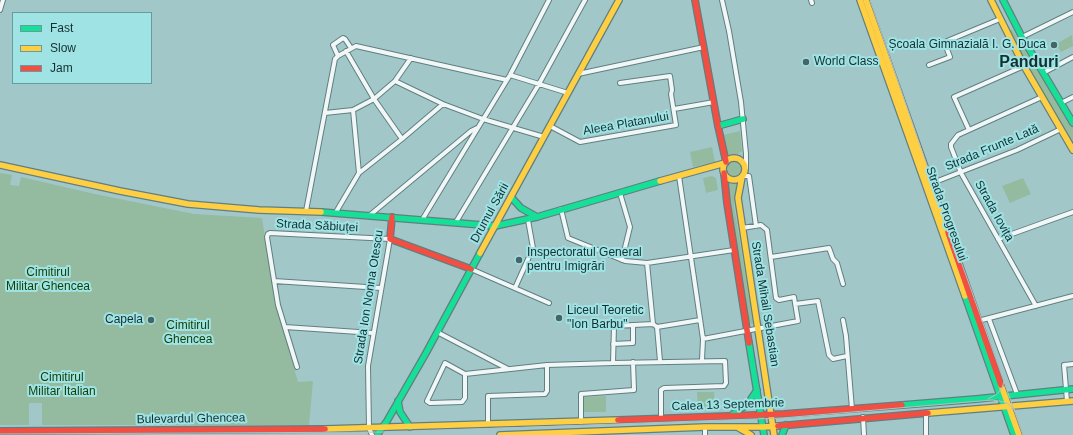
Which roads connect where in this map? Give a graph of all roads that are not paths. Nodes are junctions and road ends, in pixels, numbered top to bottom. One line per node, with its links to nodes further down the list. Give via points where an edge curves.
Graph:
1 (2, 0): 11 (street)
2 (549, 0): 28 (street)
3 (585, 0): 32 (street)
4 (619, 0): 27 (main road, Drumul Sării)
5 (695, 0): 18 (main road)
6 (722, 0): 44 (street)
7 (860, 0): 14 (main road, Strada Progresului)
8 (866, 0): 14 (main road, Strada Progresului)
9 (991, 0): 13 (main road)
10 (1003, 0): 15 (main road)
11 (0, 10)
12 (1073, 12): 17 (street)
13 (1000, 19): 16 (main road); 24 (street, via 947,40 946,46 950,57)
14 (870, 20): 64 (main road, Strada Progresului)
15 (1015, 25): 16 (main road); 17 (main road)
16 (1005, 29): 25 (main road)
17 (1022, 37): 26 (main road)
18 (704, 47): 27 (street); 37 (main road)
19 (351, 48): 20 (street); 21 (street, via 343,38 333,45); 23 (street, via 356,46)
20 (346, 51): 21 (street); 36 (street)
21 (338, 56): 42 (street, via 335,59)
22 (1073, 57): 26 (street)
23 (411, 58): 29 (street); 30 (street)
24 (929, 65)
25 (1024, 66): 34 (main road); 51 (street, via 954,97)
26 (1043, 73): 38 (main road)
27 (578, 74): 33 (main road, Drumul Sării)
28 (510, 75): 29 (street); 32 (street)
29 (507, 80): 43 (street)
30 (395, 81): 36 (street); 39 (street)
31 (620, 83): 40 (street, via 670,76)
32 (539, 84): 33 (street); 48 (street)
33 (568, 93): 46 (main road, Drumul Sării)
34 (1042, 97): 50 (main road); 51 (street)
35 (1073, 97): 38 (street)
36 (374, 99): 41 (street); 53 (street)
37 (714, 102): 40 (street, Aleea Platanului); 47 (main road)
38 (1061, 103): 45 (main road)
39 (443, 104): 43 (street); 53 (street)
40 (674, 109): 46 (street, Aleea Platanului, via 676,125 580,142)
41 (353, 110): 42 (street); 60 (street)
42 (325, 112): 68 (street)
43 (483, 119): 48 (street); 49 (street)
44 (743, 119): 47 (main road); 58 (street)
45 (1073, 123)
46 (550, 126): 52 (main road, Drumul Sării)
47 (718, 126): 55 (main road)
48 (513, 127): 52 (street); 76 (street)
49 (477, 128): 71 (street); 74 (street)
50 (1061, 129): 54 (main road); 61 (street, Strada Frunte Lată)
51 (969, 130): 61 (street, Strada Iovița, via 958,135 951,144)
52 (544, 137): 66 (main road, Drumul Sării)
53 (402, 139): 60 (street)
54 (1073, 150)
55 (725, 163): 57 (main road); 58 (main road, via 737,158); 59 (main road)
56 (0, 165): 68 (main road, via 188,204)
57 (716, 165): 59 (main road); 62 (main road)
58 (746, 168): 63 (main road)
59 (724, 172): 63 (main road, via 732,180); 82 (main road, Strada Mihail Sebastian)
60 (359, 173): 69 (street)
61 (961, 173): 64 (street, Strada Frunte Lată); 81 (street, Strada Iovița)
62 (679, 176): 65 (main road); 83 (street)
63 (743, 176): 78 (street, via 749,176); 79 (main road, Strada Mihail Sebastian, via 738,198)
64 (927, 185): 99 (main road, Strada Progresului)
65 (620, 193): 67 (main road); 85 (street, via 630,227)
66 (511, 197): 73 (main road, via 521,208); 77 (main road, Drumul Sării)
67 (561, 209): 73 (main road); 85 (street, via 568,238)
68 (306, 211): 69 (main road)
69 (336, 212): 71 (main road)
70 (1073, 212): 81 (street)
71 (370, 215): 72 (main road)
72 (392, 217): 74 (main road); 80 (main road, Strada Ion Nonna Otescu)
73 (537, 218): 75 (main road)
74 (422, 220): 76 (main road)
75 (528, 220): 77 (main road); 91 (street, via 533,248)
76 (456, 222): 77 (main road)
77 (495, 226): 87 (main road, Drumul Sării)
78 (756, 226): 79 (street); 84 (street, via 761,225 767,230)
79 (742, 228): 103 (main road, Strada Mihail Sebastian)
80 (390, 239): 87 (main road); 88 (street, Strada Săbiuței, via 270,233 267,237); 90 (street, Strada Ion Nonna Otescu)
81 (998, 239): 95 (street, Strada Iovița)
82 (734, 250): 83 (street); 104 (main road, Strada Mihail Sebastian)
83 (691, 257): 86 (street); 97 (street)
84 (771, 257): 89 (street, via 829,248); 94 (street, via 776,298 779,300 794,297)
85 (623, 260): 86 (street)
86 (647, 263): 101 (street)
87 (472, 269): 91 (street); 105 (main road, Drumul Sării)
88 (274, 281): 90 (street); 102 (street)
89 (844, 284)
90 (381, 288): 106 (street, Strada Ion Nonna Otescu)
91 (515, 288): 93 (street)
92 (1073, 296): 95 (street)
93 (549, 303)
94 (795, 304): 103 (street, via 798,321); 109 (street, via 818,301 829,355 833,359)
95 (1036, 306): 96 (street)
96 (988, 319): 99 (street); 121 (street)
97 (700, 320): 101 (street); 107 (street)
98 (843, 320): 109 (street)
99 (976, 322): 122 (main road, Strada Progresului)
100 (633, 325): 101 (street); 108 (street, via 614,326); 108 (street, via 633,343)
101 (655, 326): 111 (street)
102 (285, 327): 106 (street); 116 (street)
103 (757, 329): 104 (street); 128 (main road, Strada Mihail Sebastian)
104 (747, 331): 107 (street); 119 (main road, Strada Mihail Sebastian)
105 (438, 332): 117 (street); 123 (main road, Drumul Sării)
106 (373, 333): 141 (street, Strada Ion Nonna Otescu, via 368,366)
107 (703, 339): 110 (street)
108 (613, 344): 112 (street)
109 (847, 356): 126 (street)
110 (702, 360): 111 (street); 132 (street, via 725,361 724,386 664,388 660,393)
111 (660, 361): 113 (street)
112 (613, 362): 113 (street); 115 (street)
113 (633, 362): 133 (street, via 634,390 581,394)
114 (1073, 364): 120 (street, via 1064,365)
115 (547, 366): 117 (street); 134 (street, via 545,394 488,396)
116 (297, 367)
117 (508, 370): 118 (street)
118 (465, 374): 118 (street, via 465,398 462,402 428,402 427,399 445,363)
119 (757, 389): 129 (main road, via 747,405); 130 (main road, Strada Mihail Sebastian)
120 (1070, 390): 121 (main road, Calea 13 Septembrie); 124 (street)
121 (1017, 394): 122 (main road, Calea 13 Septembrie)
122 (1002, 396): 125 (main road, Strada Progresului); 126 (main road, Calea 13 Septembrie)
123 (398, 401): 137 (main road, via 403,418); 142 (main road, Drumul Sării)
124 (1070, 401): 125 (main road, Calea 13 Septembrie)
125 (1006, 407): 127 (main road, Calea 13 Septembrie); 157 (main road, Strada Progresului); 158 (main road, Strada Progresului)
126 (852, 409): 128 (main road, Calea 13 Septembrie)
127 (926, 413): 131 (main road, Calea 13 Septembrie); 156 (street)
128 (772, 414): 130 (main road, Calea 13 Septembrie); 136 (main road, Strada Mihail Sebastian)
129 (732, 415): 130 (main road, Calea 13 Septembrie); 132 (main road, Calea 13 Septembrie)
130 (761, 415): 140 (main road, Strada Mihail Sebastian)
131 (863, 417): 135 (main road, Calea 13 Septembrie); 155 (street)
132 (661, 419): 133 (main road, Calea 13 Septembrie)
133 (581, 422): 134 (main road, Calea 13 Septembrie)
134 (488, 424): 137 (main road, Calea 13 Septembrie)
135 (786, 424): 136 (main road, Calea 13 Septembrie); 154 (main road)
136 (773, 426): 140 (main road, Calea 13 Septembrie); 153 (main road, Strada Mihail Sebastian)
137 (410, 427): 142 (main road, Calea 13 Septembrie)
138 (705, 427): 139 (main road, Calea 13 Septembrie); 146 (main road, Calea 13 Septembrie); 150 (street)
139 (737, 427): 140 (main road, Calea 13 Septembrie); 151 (main road)
140 (763, 427): 152 (main road, Strada Mihail Sebastian)
141 (369, 428): 142 (main road, Bulevardul Ghencea); 145 (main road, Bulevardul Ghencea); 147 (street)
142 (382, 428): 148 (main road, Drumul Sării)
143 (0, 431): 144 (main road, Bulevardul Ghencea)
144 (8, 433): 145 (main road, Bulevardul Ghencea)
145 (151, 433)
146 (546, 434): 149 (main road, Calea 13 Septembrie)
147 (372, 435)
148 (377, 435)
149 (500, 435)
150 (705, 435)
151 (751, 435)
152 (764, 435)
153 (774, 435)
154 (782, 435)
155 (864, 435)
156 (926, 435)
157 (1014, 435)
158 (1019, 435)

